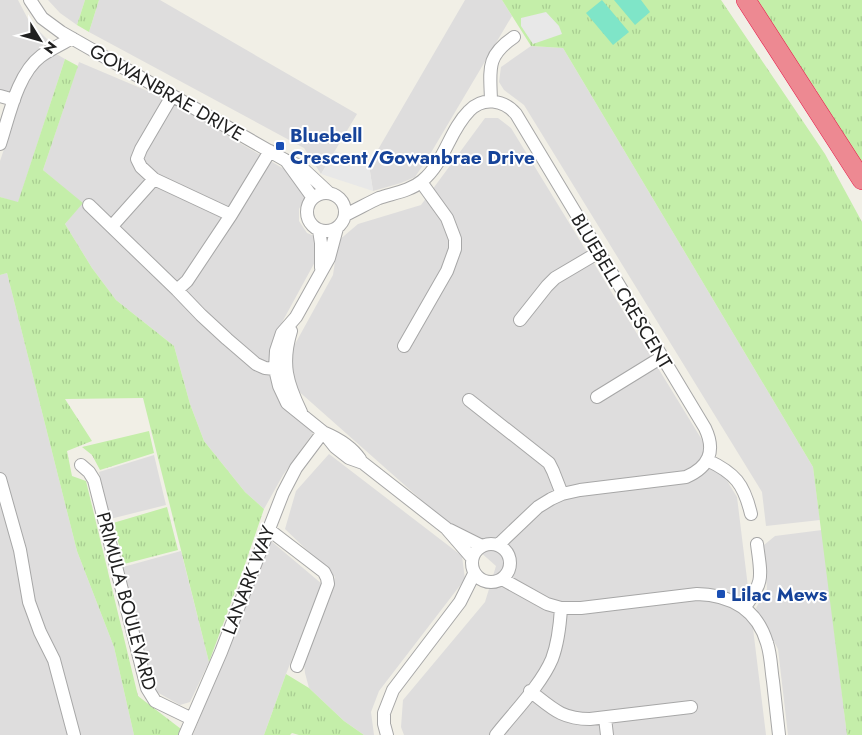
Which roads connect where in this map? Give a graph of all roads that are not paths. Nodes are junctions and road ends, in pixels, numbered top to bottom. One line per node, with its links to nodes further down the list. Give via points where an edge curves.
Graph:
1 (30, 0): 4 (street, GOWANBRAE DRIVE, via 48,23)
2 (746, 0): 13 (highway)
3 (514, 37): 8 (street, via 495,53 490,72)
4 (72, 38): 6 (street, GOWANBRAE DRIVE); 7 (street, via 35,62 26,73)
5 (0, 96): 7 (street)
6 (172, 96): 10 (street, GOWANBRAE DRIVE); 12 (street, via 137,159)
7 (14, 100): 9 (street)
8 (491, 100): 14 (street, via 469,110 433,170); 25 (street, BLUEBELL CRESCENT, via 510,106 516,114)
9 (0, 144)
10 (270, 151): 11 (street, GOWANBRAE DRIVE); 20 (street)
11 (285, 160): 15 (street, GOWANBRAE DRIVE, via 300,166); 16 (street, GOWANBRAE DRIVE)
12 (154, 179): 20 (street); 22 (street)
13 (862, 180)
14 (421, 182): 17 (street); 30 (street, via 447,218 455,239 454,249 447,271)
15 (329, 194): 16 (street); 18 (street)
16 (313, 198): 24 (street, via 308,218)
17 (378, 198): 18 (street); 21 (street)
18 (342, 202): 21 (street)
19 (89, 205): 22 (street)
20 (231, 215): 27 (street)
21 (345, 215): 23 (street)
22 (112, 226): 27 (street)
23 (337, 228): 24 (street); 26 (street, via 329,258)
24 (319, 230): 26 (street)
25 (599, 252): 29 (street, via 555,278); 31 (street, BLUEBELL CRESCENT)
26 (321, 271): 28 (street)
27 (178, 290): 32 (street, via 256,364)
28 (296, 317): 32 (street, via 282,333); 35 (street, via 285,356 288,382)
29 (520, 320)
30 (404, 346)
31 (662, 357): 33 (street); 37 (street, BLUEBELL CRESCENT, via 709,437 711,447)
32 (275, 369): 35 (street, via 287,403)
33 (597, 397)
34 (469, 400): 40 (street, via 549,464)
35 (303, 415): 36 (street)
36 (323, 432): 42 (street, via 349,458 363,463); 43 (street, LANARK WAY, via 287,483)
37 (707, 460): 40 (street, via 702,468 686,476); 41 (street, via 734,476)
38 (81, 465): 58 (street, PRIMULA BOULEVARD, via 94,480 147,688 155,700)
39 (0, 479): 59 (street, via 20,550 29,602 54,660)
40 (562, 494): 46 (street, via 538,507)
41 (751, 514)
42 (446, 528): 45 (street); 47 (street)
43 (268, 529): 54 (street, via 324,572 327,578 328,584); 58 (street, LANARK WAY)
44 (757, 544): 53 (street, via 760,580)
45 (482, 546): 46 (street, via 490,544); 47 (street)
46 (503, 549): 49 (street, via 510,562)
47 (472, 558): 48 (street)
48 (474, 574): 50 (street); 51 (street)
49 (506, 575): 50 (street, via 494,583); 52 (street, via 525,592)
50 (486, 582): 51 (street)
51 (460, 602): 61 (street, via 393,690 384,713)
52 (561, 608): 53 (street, via 697,594 721,596); 55 (street, via 552,659)
53 (744, 608): 64 (street, via 755,618 768,644)
54 (297, 666)
55 (530, 691): 57 (street, via 562,715 590,720); 62 (street)
56 (692, 707): 57 (street)
57 (605, 718): 63 (street)
58 (192, 719): 60 (street, LANARK WAY)
59 (74, 735)
60 (186, 735)
61 (387, 735)
62 (496, 735)
63 (607, 735)
64 (779, 735)

